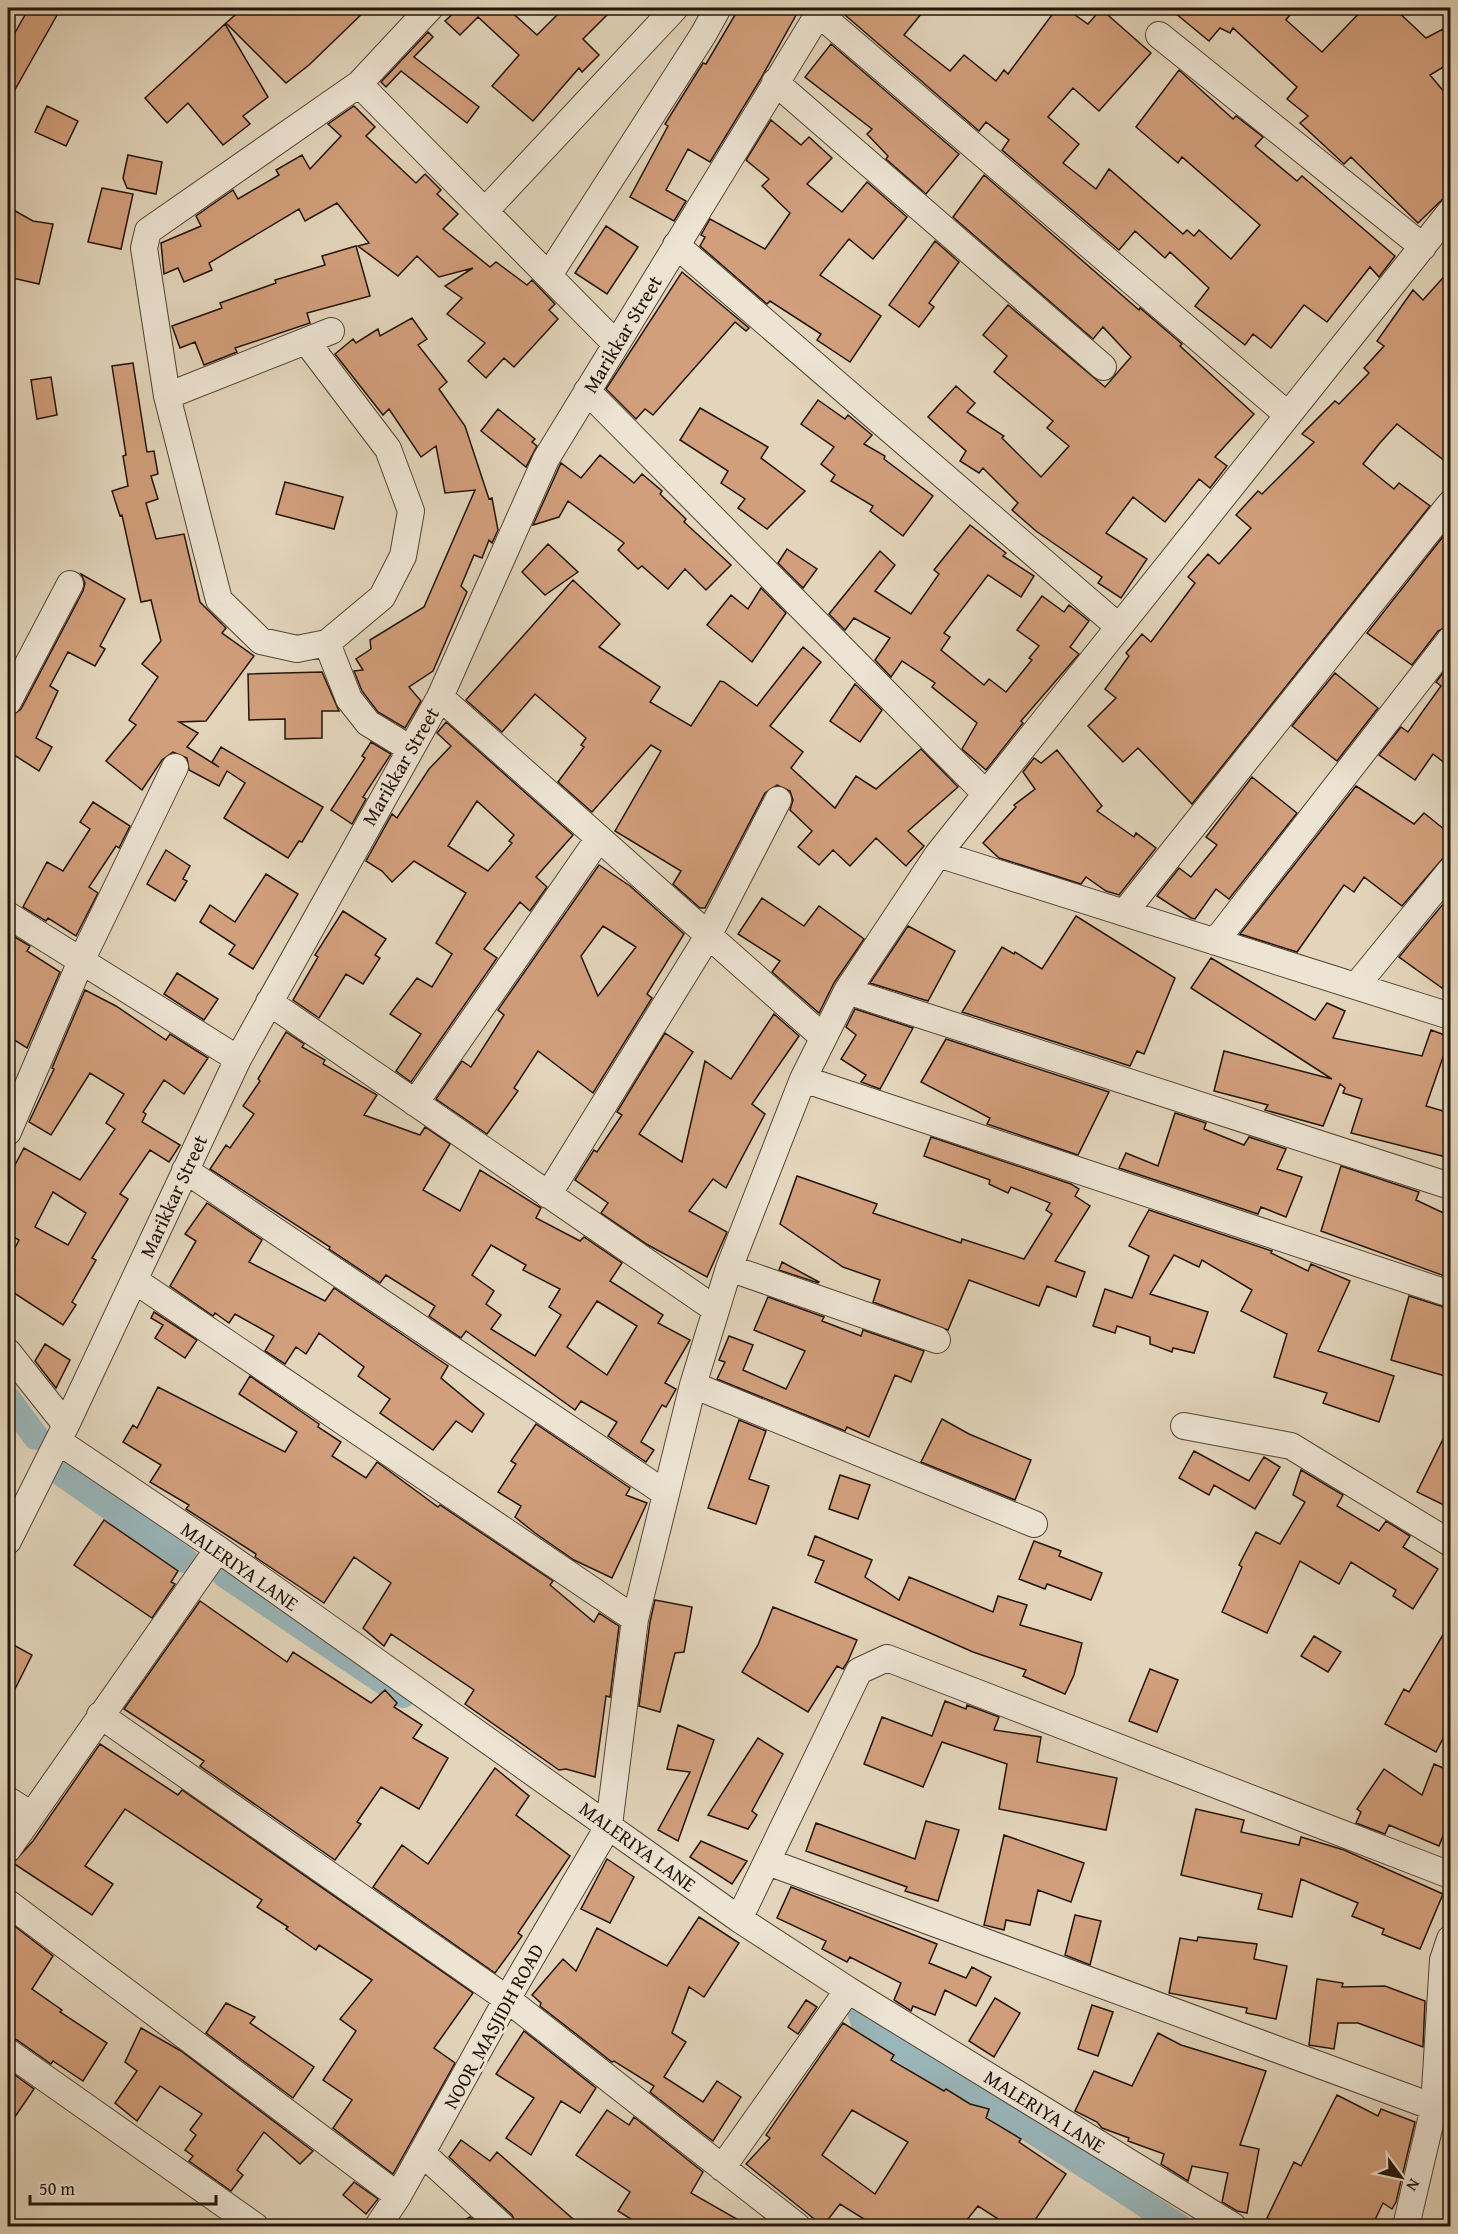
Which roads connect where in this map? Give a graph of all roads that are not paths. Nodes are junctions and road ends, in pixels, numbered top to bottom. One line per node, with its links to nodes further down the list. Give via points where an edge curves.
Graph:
1 (430, 8): 7 (street)
2 (675, 8): 8 (street)
3 (718, 8): 12 (street)
4 (820, 10): 6 (street, Marikkar Street); 19 (street)
5 (1159, 35): 11 (street)
6 (775, 82): 10 (street, Marikkar Street); 16 (street)
7 (359, 84): 8 (street); 18 (street, via 148,231 144,248)
8 (486, 210): 12 (street)
9 (1450, 212): 11 (street)
10 (676, 245): 15 (street, Marikkar Street); 22 (street)
11 (1423, 247): 19 (street)
12 (549, 275): 15 (street)
13 (331, 331): 14 (street)
14 (306, 341): 18 (street); 24 (street, via 388,449 411,511 403,556 382,597)
15 (616, 344): 17 (street, Marikkar Street)
16 (1103, 368)
17 (587, 391): 25 (street, Marikkar Street, via 546,459); 29 (street)
18 (168, 396): 24 (street, via 219,600 261,641 297,649)
19 (1288, 415): 22 (street)
20 (1450, 504): 34 (street)
21 (70, 584): 26 (street)
22 (1119, 627): 29 (street)
23 (1450, 640): 37 (street)
24 (327, 643): 27 (street, via 349,699 369,723)
25 (440, 697): 27 (street, Marikkar Street); 31 (street)
26 (8, 702)
27 (409, 748): 41 (street, Marikkar Street)
28 (175, 767): 38 (street)
29 (986, 794): 32 (street)
30 (778, 800): 36 (street)
31 (599, 838): 36 (street); 46 (street)
32 (938, 854): 34 (street); 40 (street)
33 (1450, 871): 39 (street)
34 (1124, 913): 37 (street)
35 (8, 915): 38 (street)
36 (708, 936): 43 (street); 50 (street)
37 (1215, 942): 39 (street)
38 (81, 961): 44 (street); 47 (street)
39 (1356, 986): 42 (street)
40 (847, 992): 43 (street); 49 (street)
41 (269, 1002): 44 (street, Marikkar Street); 46 (street)
42 (1450, 1016)
43 (823, 1037): 45 (street)
44 (238, 1059): 48 (street, Marikkar Street)
45 (803, 1079): 51 (street); 53 (street)
46 (415, 1103): 50 (street)
47 (8, 1132)
48 (185, 1170): 52 (street, Marikkar Street); 60 (street)
49 (1450, 1186)
50 (548, 1195): 54 (street)
51 (729, 1268): 54 (street); 55 (street)
52 (134, 1280): 59 (street, Marikkar Street); 65 (street)
53 (1450, 1294)
54 (715, 1309): 57 (street)
55 (937, 1340)
56 (8, 1352): 59 (street, MALERIYA LANE)
57 (693, 1385): 60 (street); 61 (street)
58 (1184, 1426): 63 (street, via 1291,1446)
59 (62, 1433): 62 (street, Marikkar Street); 64 (street, MALERIYA LANE)
60 (665, 1493): 65 (street)
61 (1034, 1524)
62 (8, 1541)
63 (1450, 1543)
64 (218, 1549): 66 (street); 69 (street, MALERIYA LANE)
65 (635, 1619): 69 (street)
66 (100, 1715): 68 (street); 77 (street)
67 (8, 1800): 68 (street)
68 (30, 1814): 70 (street)
69 (609, 1825): 74 (street, MALERIYA LANE); 77 (street, NOOR_MASJIDH ROAD)
70 (8, 1849)
71 (768, 1862): 72 (street, via 859,1671 887,1658); 74 (street); 79 (street)
72 (1450, 1875)
73 (8, 1904): 82 (street)
74 (738, 1918): 76 (street, MALERIYA LANE)
75 (1450, 1939): 79 (street, via 1443,1960)
76 (848, 1990): 81 (street); 87 (street, MALERIYA LANE)
77 (507, 1999): 80 (street, NOOR_MASJIDH ROAD); 81 (street)
78 (8, 2052): 83 (street)
79 (1442, 2110): 88 (street)
80 (422, 2153): 82 (street, NOOR_MASJIDH ROAD); 85 (street)
81 (722, 2168): 86 (street)
82 (398, 2196): 84 (street, NOOR_MASJIDH ROAD)
83 (255, 2226)
84 (378, 2226)
85 (502, 2226)
86 (797, 2226)
87 (1233, 2226)
88 (1406, 2226)

